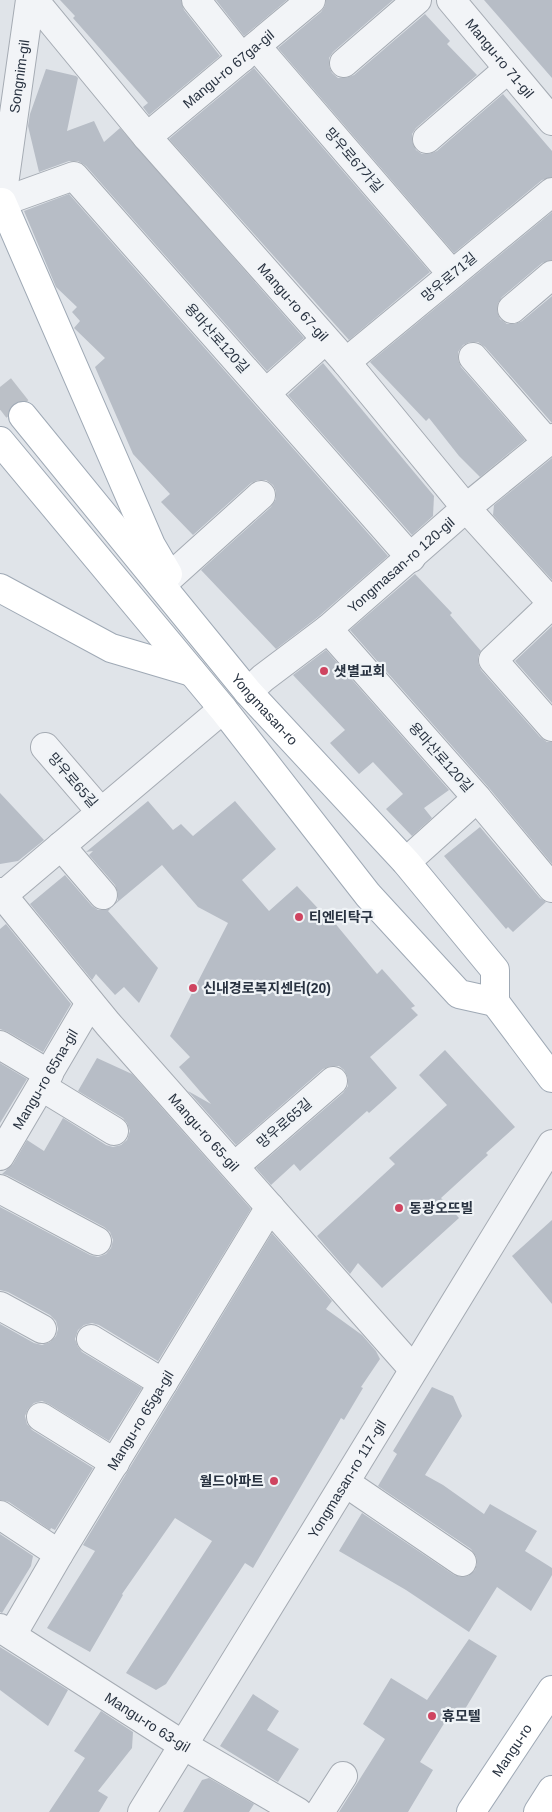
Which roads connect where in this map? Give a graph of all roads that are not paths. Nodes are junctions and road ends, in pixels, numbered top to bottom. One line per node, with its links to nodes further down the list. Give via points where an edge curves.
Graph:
1 (30, 0): 14 (street, Songnim-gil)
2 (34, 0): 11 (street, Mangu-ro 67-gil)
3 (196, 0): 7 (street, 망우로67가길)
4 (310, 0): 7 (street, Mangu-ro 67ga-gil)
5 (417, 0): 8 (street)
6 (451, 0): 9 (street, Mangu-ro 71-gil)
7 (249, 52): 11 (street, Mangu-ro 67ga-gil); 15 (street, 망우로67가길)
8 (344, 63)
9 (508, 70): 10 (street, Mangu-ro 71-gil); 12 (street)
10 (551, 118)
11 (147, 137): 18 (street, Mangu-ro 67-gil)
12 (427, 139)
13 (552, 192): 15 (street, 망우로71길)
14 (1, 207): 21 (street, 용마산로120길, via 74,176); 28 (main road, via 152,545)
15 (452, 274): 20 (street, 망우로71길)
16 (552, 274): 17 (street)
17 (512, 309)
18 (325, 340): 20 (street, Mangu-ro 67-gil); 21 (street)
19 (473, 357): 23 (street)
20 (346, 362): 26 (street, Mangu-ro 67-gil)
21 (266, 394): 27 (street, 용마산로120길)
22 (23, 416): 31 (main road, Yongmasan-ro)
23 (550, 440): 26 (street, Yongmasan-ro 120-gil)
24 (0, 441): 33 (main road)
25 (260, 494): 28 (street)
26 (466, 508): 27 (street, Yongmasan-ro 120-gil); 30 (street, Mangu-ro 67-gil)
27 (411, 558): 32 (street, Yongmasan-ro 120-gil)
28 (170, 577): 31 (main road)
29 (0, 588): 33 (main road, via 111,648)
30 (552, 604): 36 (street, via 493,660)
31 (190, 621): 34 (main road, Yongmasan-ro)
32 (328, 629): 34 (street, Yongmasan-ro 120-gil); 38 (street, 용마산로120길)
33 (192, 672): 35 (main road)
34 (248, 692): 41 (main road, Yongmasan-ro)
35 (223, 709): 39 (street); 45 (main road, via 368,895 459,994)
36 (552, 727)
37 (45, 747): 39 (street, 망우로65길)
38 (477, 798): 41 (street); 42 (street, 용마산로120길)
39 (101, 812): 40 (street)
40 (61, 846): 43 (street); 44 (street)
41 (406, 862): 45 (main road, Yongmasan-ro, via 495,970)
42 (552, 888)
43 (2, 894): 46 (street, Mangu-ro 65-gil)
44 (103, 895)
45 (495, 1002): 48 (main road)
46 (90, 1003): 49 (street, Mangu-ro 65na-gil); 54 (street, Mangu-ro 65-gil)
47 (0, 1045): 49 (street)
48 (552, 1078)
49 (45, 1081): 51 (street); 53 (street, Mangu-ro 65na-gil)
50 (332, 1081): 54 (street, 망우로65길)
51 (114, 1131)
52 (552, 1144): 61 (street, Yongmasan-ro 117-gil)
53 (0, 1156)
54 (235, 1166): 56 (street, Mangu-ro 65-gil)
55 (0, 1189): 57 (street)
56 (270, 1207): 61 (street, Mangu-ro 65-gil); 62 (street, Mangu-ro 65ga-gil)
57 (97, 1242)
58 (0, 1306): 59 (street)
59 (42, 1329)
60 (91, 1339): 62 (street)
61 (413, 1369): 65 (street, Yongmasan-ro 117-gil)
62 (163, 1383): 64 (street, Mangu-ro 65ga-gil)
63 (41, 1417): 64 (street)
64 (115, 1463): 67 (street, Mangu-ro 65ga-gil)
65 (346, 1483): 68 (street); 71 (street, Yongmasan-ro 117-gil)
66 (0, 1515): 67 (street)
67 (59, 1554): 69 (street, Mangu-ro 65ga-gil)
68 (462, 1562)
69 (6, 1632): 71 (street, Mangu-ro 63-gil)
70 (552, 1690): 77 (main road, Mangu-ro)
71 (183, 1745): 74 (street, Yongmasan-ro 117-gil); 75 (street, Mangu-ro 63-gil)
72 (343, 1776): 76 (street)
73 (552, 1790): 78 (main road)
74 (142, 1812)
75 (298, 1812)
76 (320, 1812)
77 (471, 1812)
78 (538, 1812)

